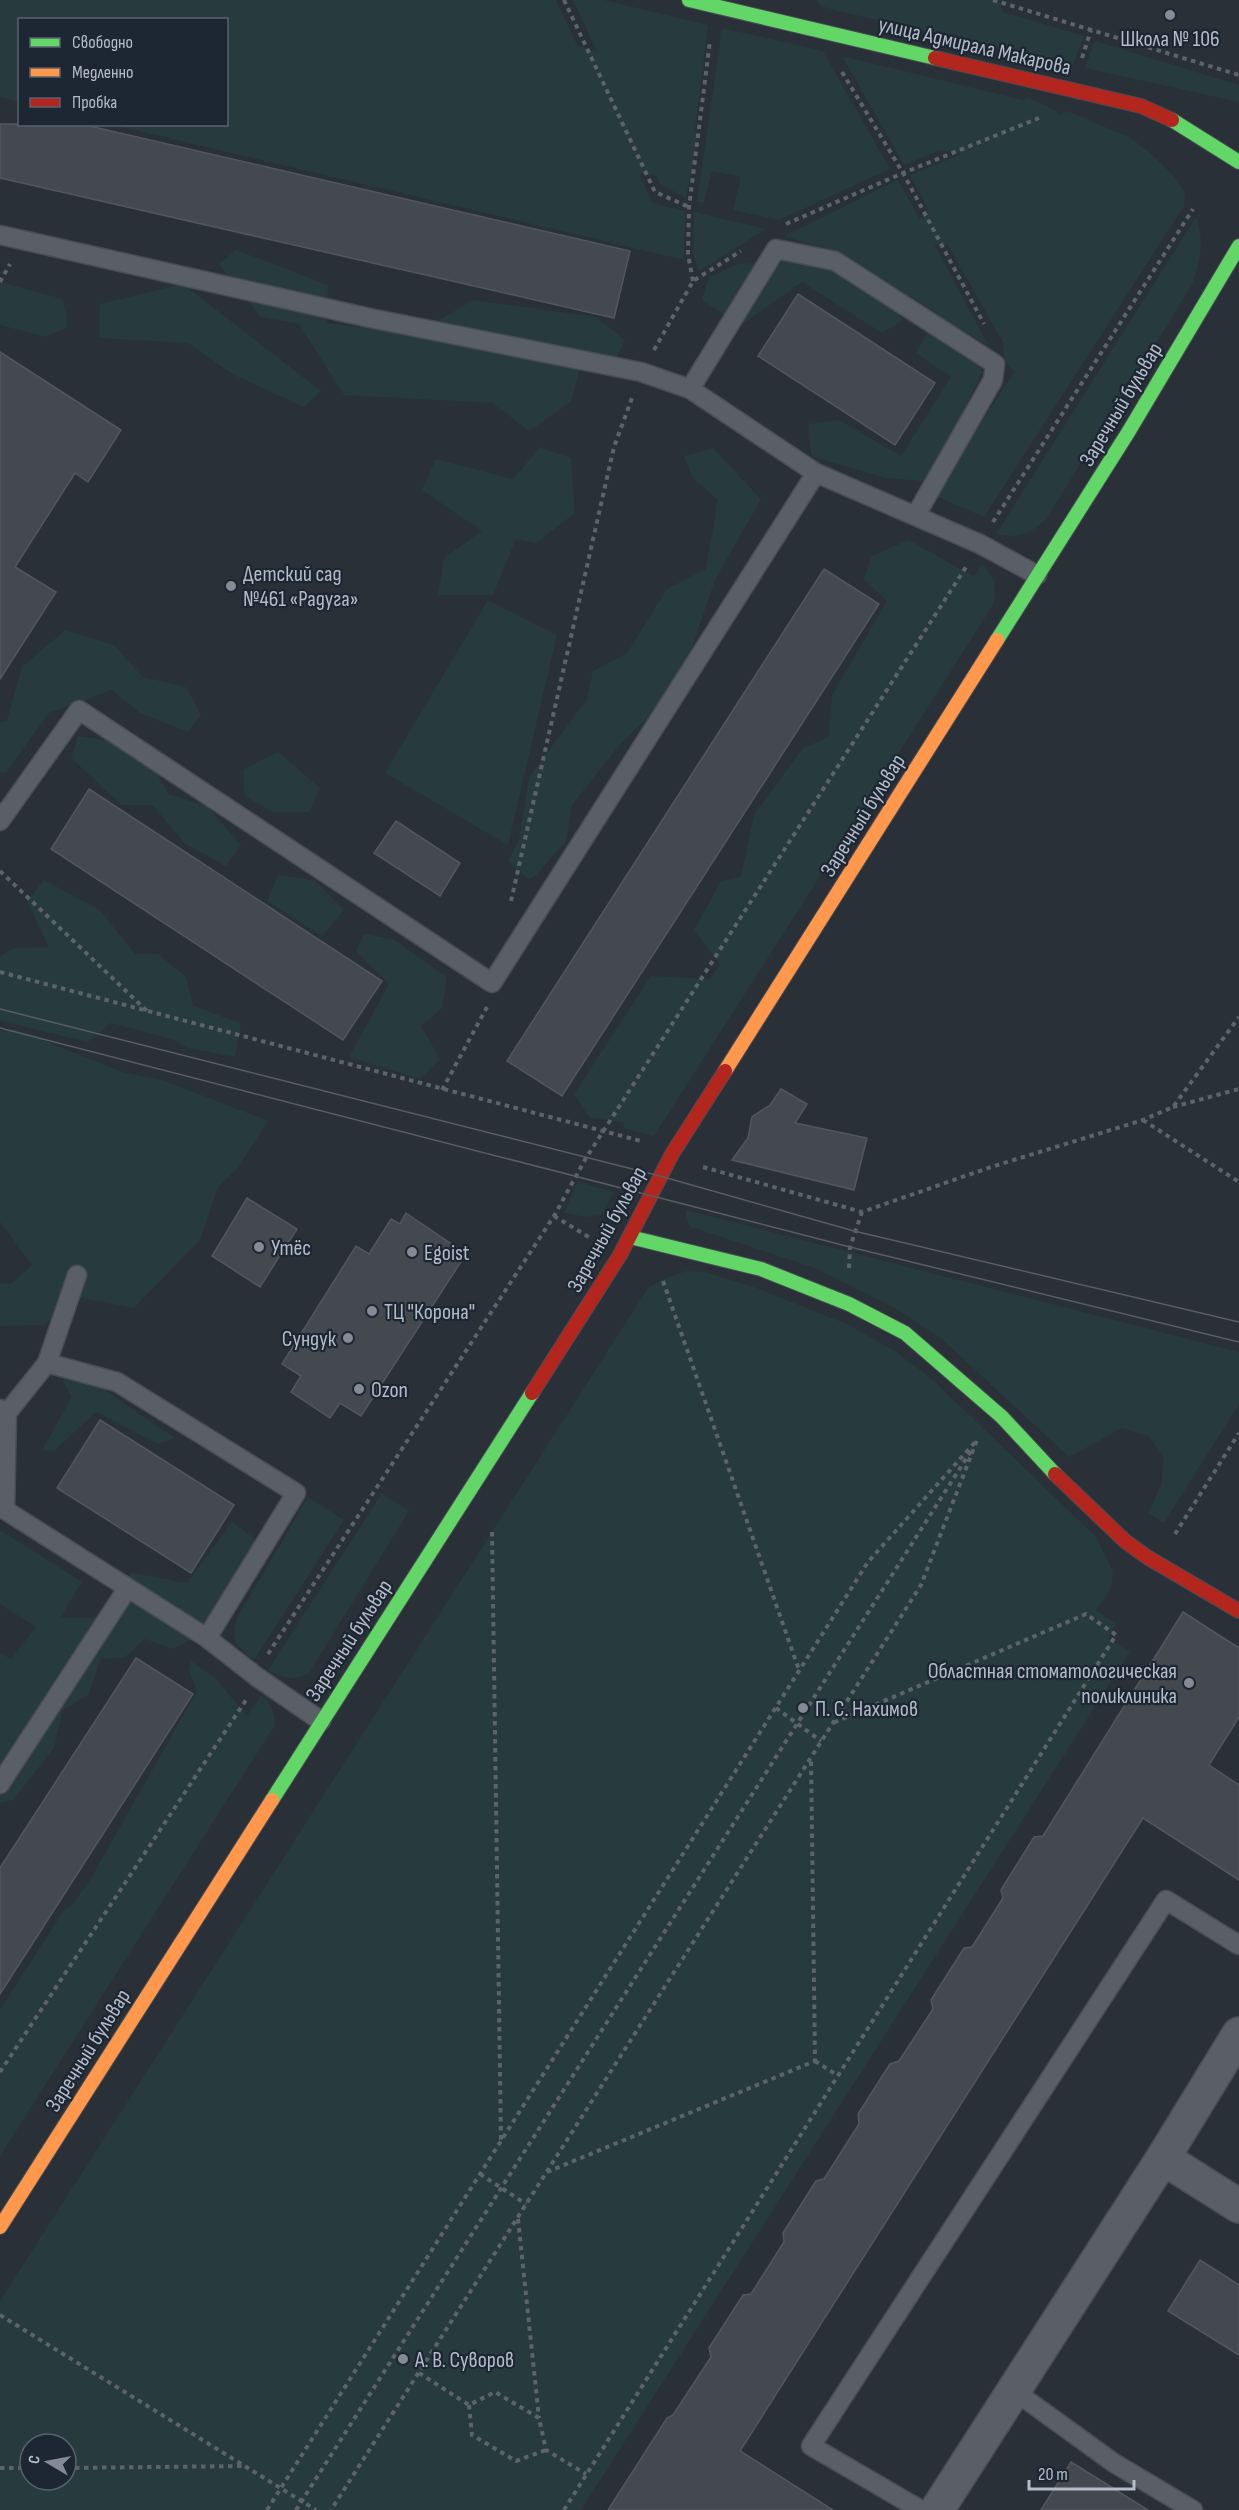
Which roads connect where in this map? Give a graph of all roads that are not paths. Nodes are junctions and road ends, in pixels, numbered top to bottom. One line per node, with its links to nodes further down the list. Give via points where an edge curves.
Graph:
1 (689, 0): 3 (street, улица Адмирала Макарова)
2 (776, 0): 3 (lane)
3 (771, 19): 4 (street, улица Адмирала Макарова, via 1141,106 1174,121)
4 (1239, 162)
5 (0, 235): 7 (lane, via 370,318 641,372)
6 (1239, 246): 10 (street, Заречный бульвар, via 1129,431)
7 (690, 389): 8 (lane); 9 (lane, via 776,249 835,261 995,364 993,380)
8 (816, 473): 9 (lane); 11 (lane, via 492,983 79,710)
9 (916, 515): 10 (lane)
10 (1037, 575): 12 (street, Заречный бульвар, via 672,1154)
11 (0, 821)
12 (630, 1236): 17 (street, via 761,1269 849,1304 905,1333 1002,1417 1056,1476 1125,1540); 19 (street, Заречный бульвар)
13 (77, 1275): 14 (lane)
14 (47, 1363): 15 (lane); 18 (lane, via 117,1382 296,1493)
15 (4, 1411): 16 (lane, via 5,1510)
16 (127, 1589): 18 (lane); 20 (lane)
17 (1239, 1611)
18 (207, 1638): 19 (lane)
19 (321, 1720): 25 (street, Заречный бульвар)
20 (0, 1784)
21 (1239, 1945): 27 (lane, via 1166,1900 811,2446)
22 (1239, 2034): 23 (street)
23 (1163, 2158): 24 (street); 26 (street)
24 (1239, 2206)
25 (0, 2227)
26 (1013, 2390): 28 (street); 29 (lane, via 1114,2463)
27 (921, 2510)
28 (937, 2510)
29 (1193, 2510)

